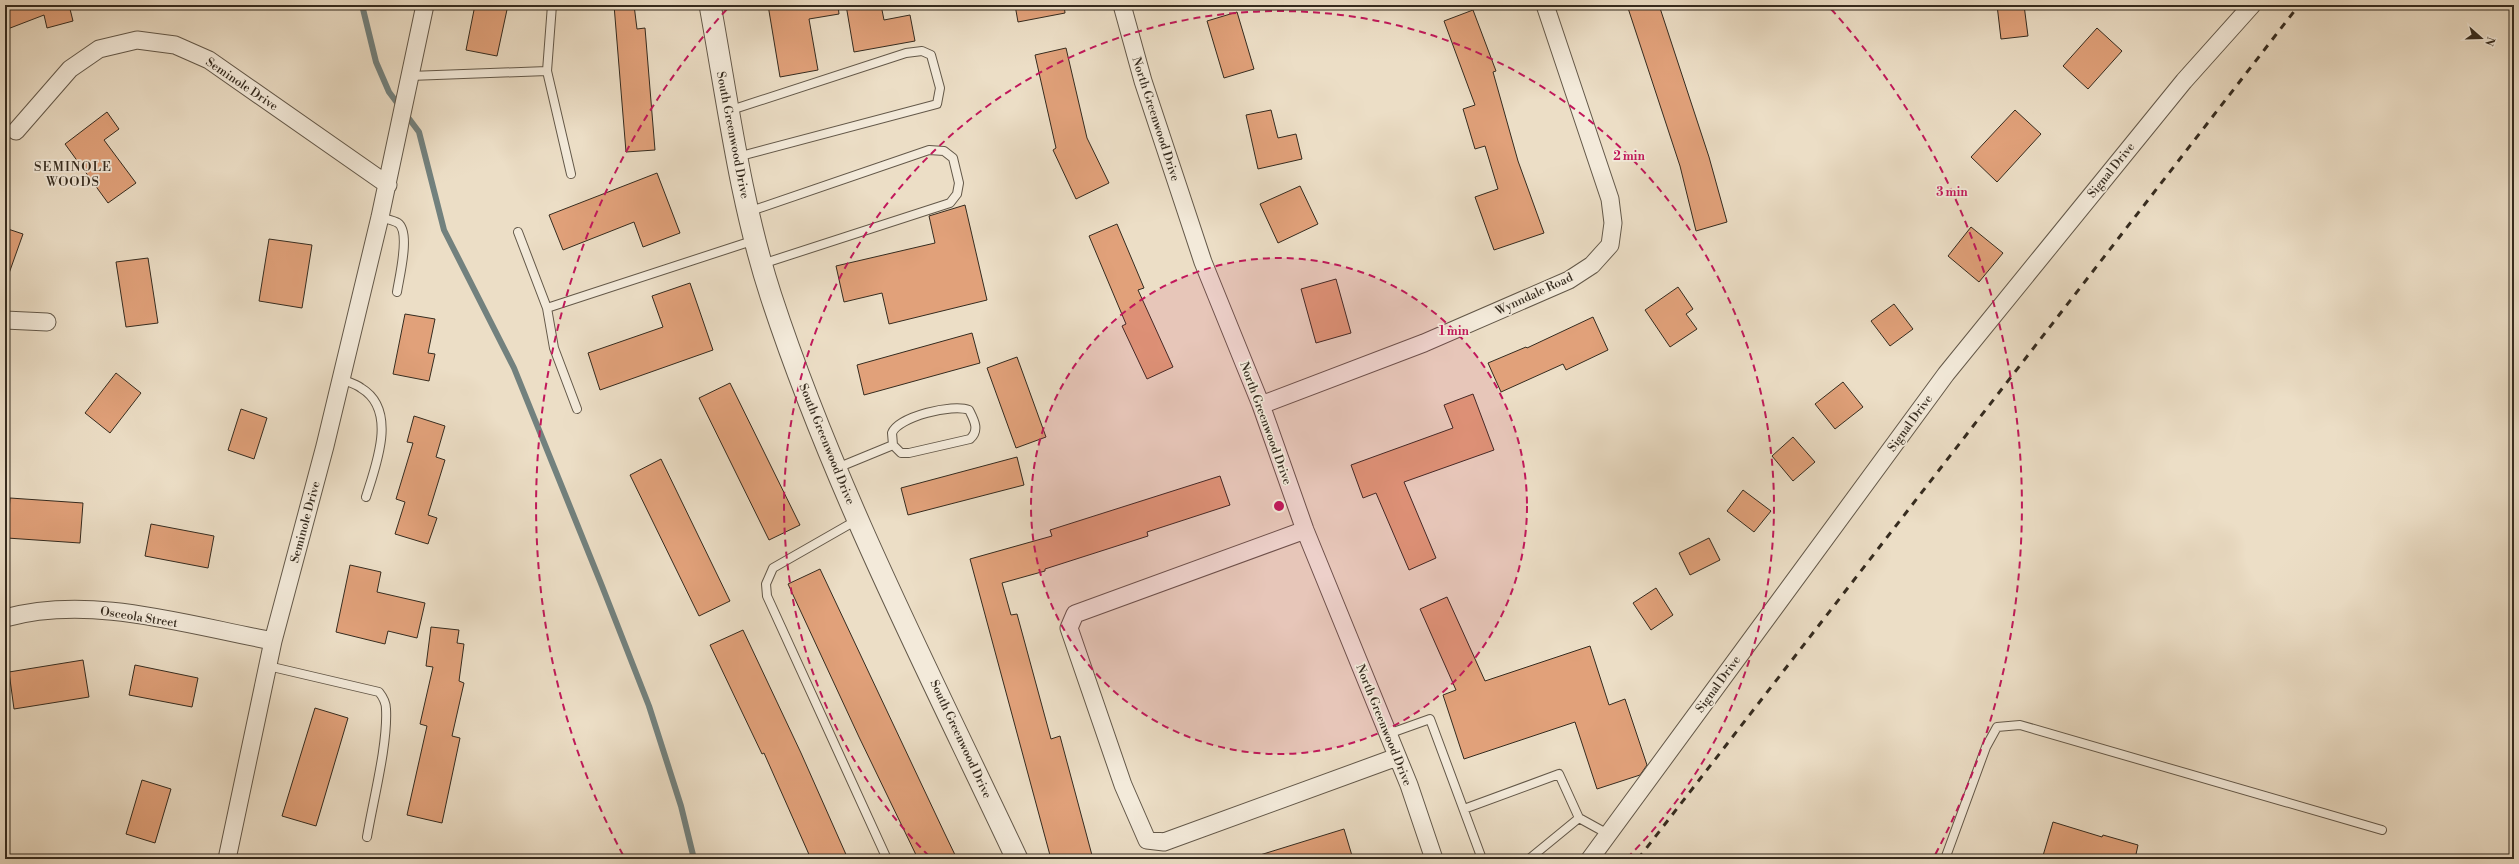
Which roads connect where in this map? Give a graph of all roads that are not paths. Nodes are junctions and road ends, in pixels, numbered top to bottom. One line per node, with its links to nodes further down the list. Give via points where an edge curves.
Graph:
1 (425, 5): 8 (street, Seminole Drive)
2 (552, 5): 7 (lane)
3 (710, 5): 9 (street, South Greenwood Drive)
4 (1122, 5): 24 (street, North Greenwood Drive, via 1143,81 1203,262)
5 (1545, 5): 24 (street, Wynndale Road, via 1610,199 1613,223 1610,245 1592,264 1569,280 1424,343)
6 (2252, 5): 39 (street, Signal Drive, via 2184,81 1946,374)
7 (547, 71): 8 (lane); 12 (lane)
8 (410, 76): 13 (street, Seminole Drive)
9 (728, 112): 11 (street, South Greenwood Drive); 11 (lane, via 906,53 922,50 931,55 940,88 937,104)
10 (16, 131): 13 (street, Seminole Drive, via 70,69 99,49 136,40 175,46 209,60)
11 (736, 158): 14 (street, South Greenwood Drive)
12 (571, 174)
13 (388, 185): 15 (street, Seminole Drive)
14 (748, 212): 17 (street, South Greenwood Drive); 18 (lane, via 929,150 944,151 953,158 960,183 957,194 950,202)
15 (380, 217): 19 (lane, via 399,224 402,229 404,249); 23 (street, Seminole Drive)
16 (518, 232): 20 (lane)
17 (756, 240): 18 (street, South Greenwood Drive); 20 (lane)
18 (762, 264): 27 (street, South Greenwood Drive, via 808,401)
19 (396, 292)
20 (547, 308): 25 (lane, via 554,348)
21 (5, 320): 22 (street)
22 (46, 322)
23 (341, 379): 28 (lane, via 362,388 371,396 381,418 377,460); 32 (street, Seminole Drive)
24 (1261, 405): 30 (street, North Greenwood Drive)
25 (577, 408)
26 (893, 445): 26 (lane, via 901,452 909,453 970,439 976,430 975,421 969,410 958,406 949,407 899,423 892,433); 27 (lane)
27 (836, 468): 29 (street, South Greenwood Drive)
28 (366, 497)
29 (858, 520): 42 (lane, via 773,568 766,584 767,596); 43 (street, South Greenwood Drive)
30 (1305, 530): 34 (street, North Greenwood Drive); 35 (street, via 1075,614 1069,628 1123,785 1147,840 1164,842)
31 (5, 618): 32 (street, Osceola Street, via 28,612 68,608 118,612)
32 (273, 641): 33 (street, Seminole Drive)
33 (268, 666): 40 (lane, via 379,692 384,698 386,708 383,742); 41 (street, Seminole Drive)
34 (1388, 734): 35 (street, North Greenwood Drive); 36 (lane, via 1430,719)
35 (1397, 757): 44 (street, North Greenwood Drive)
36 (1464, 809): 37 (lane, via 1559,774); 45 (lane)
37 (1579, 818): 39 (lane); 46 (lane)
38 (2382, 830): 48 (lane, via 2020,725 1997,727 1986,747)
39 (1608, 834): 47 (street, Signal Drive)
40 (367, 837)
41 (227, 859)
42 (887, 859)
43 (1016, 859)
44 (1434, 859)
45 (1482, 859)
46 (1530, 859)
47 (1590, 859)
48 (1945, 859)

